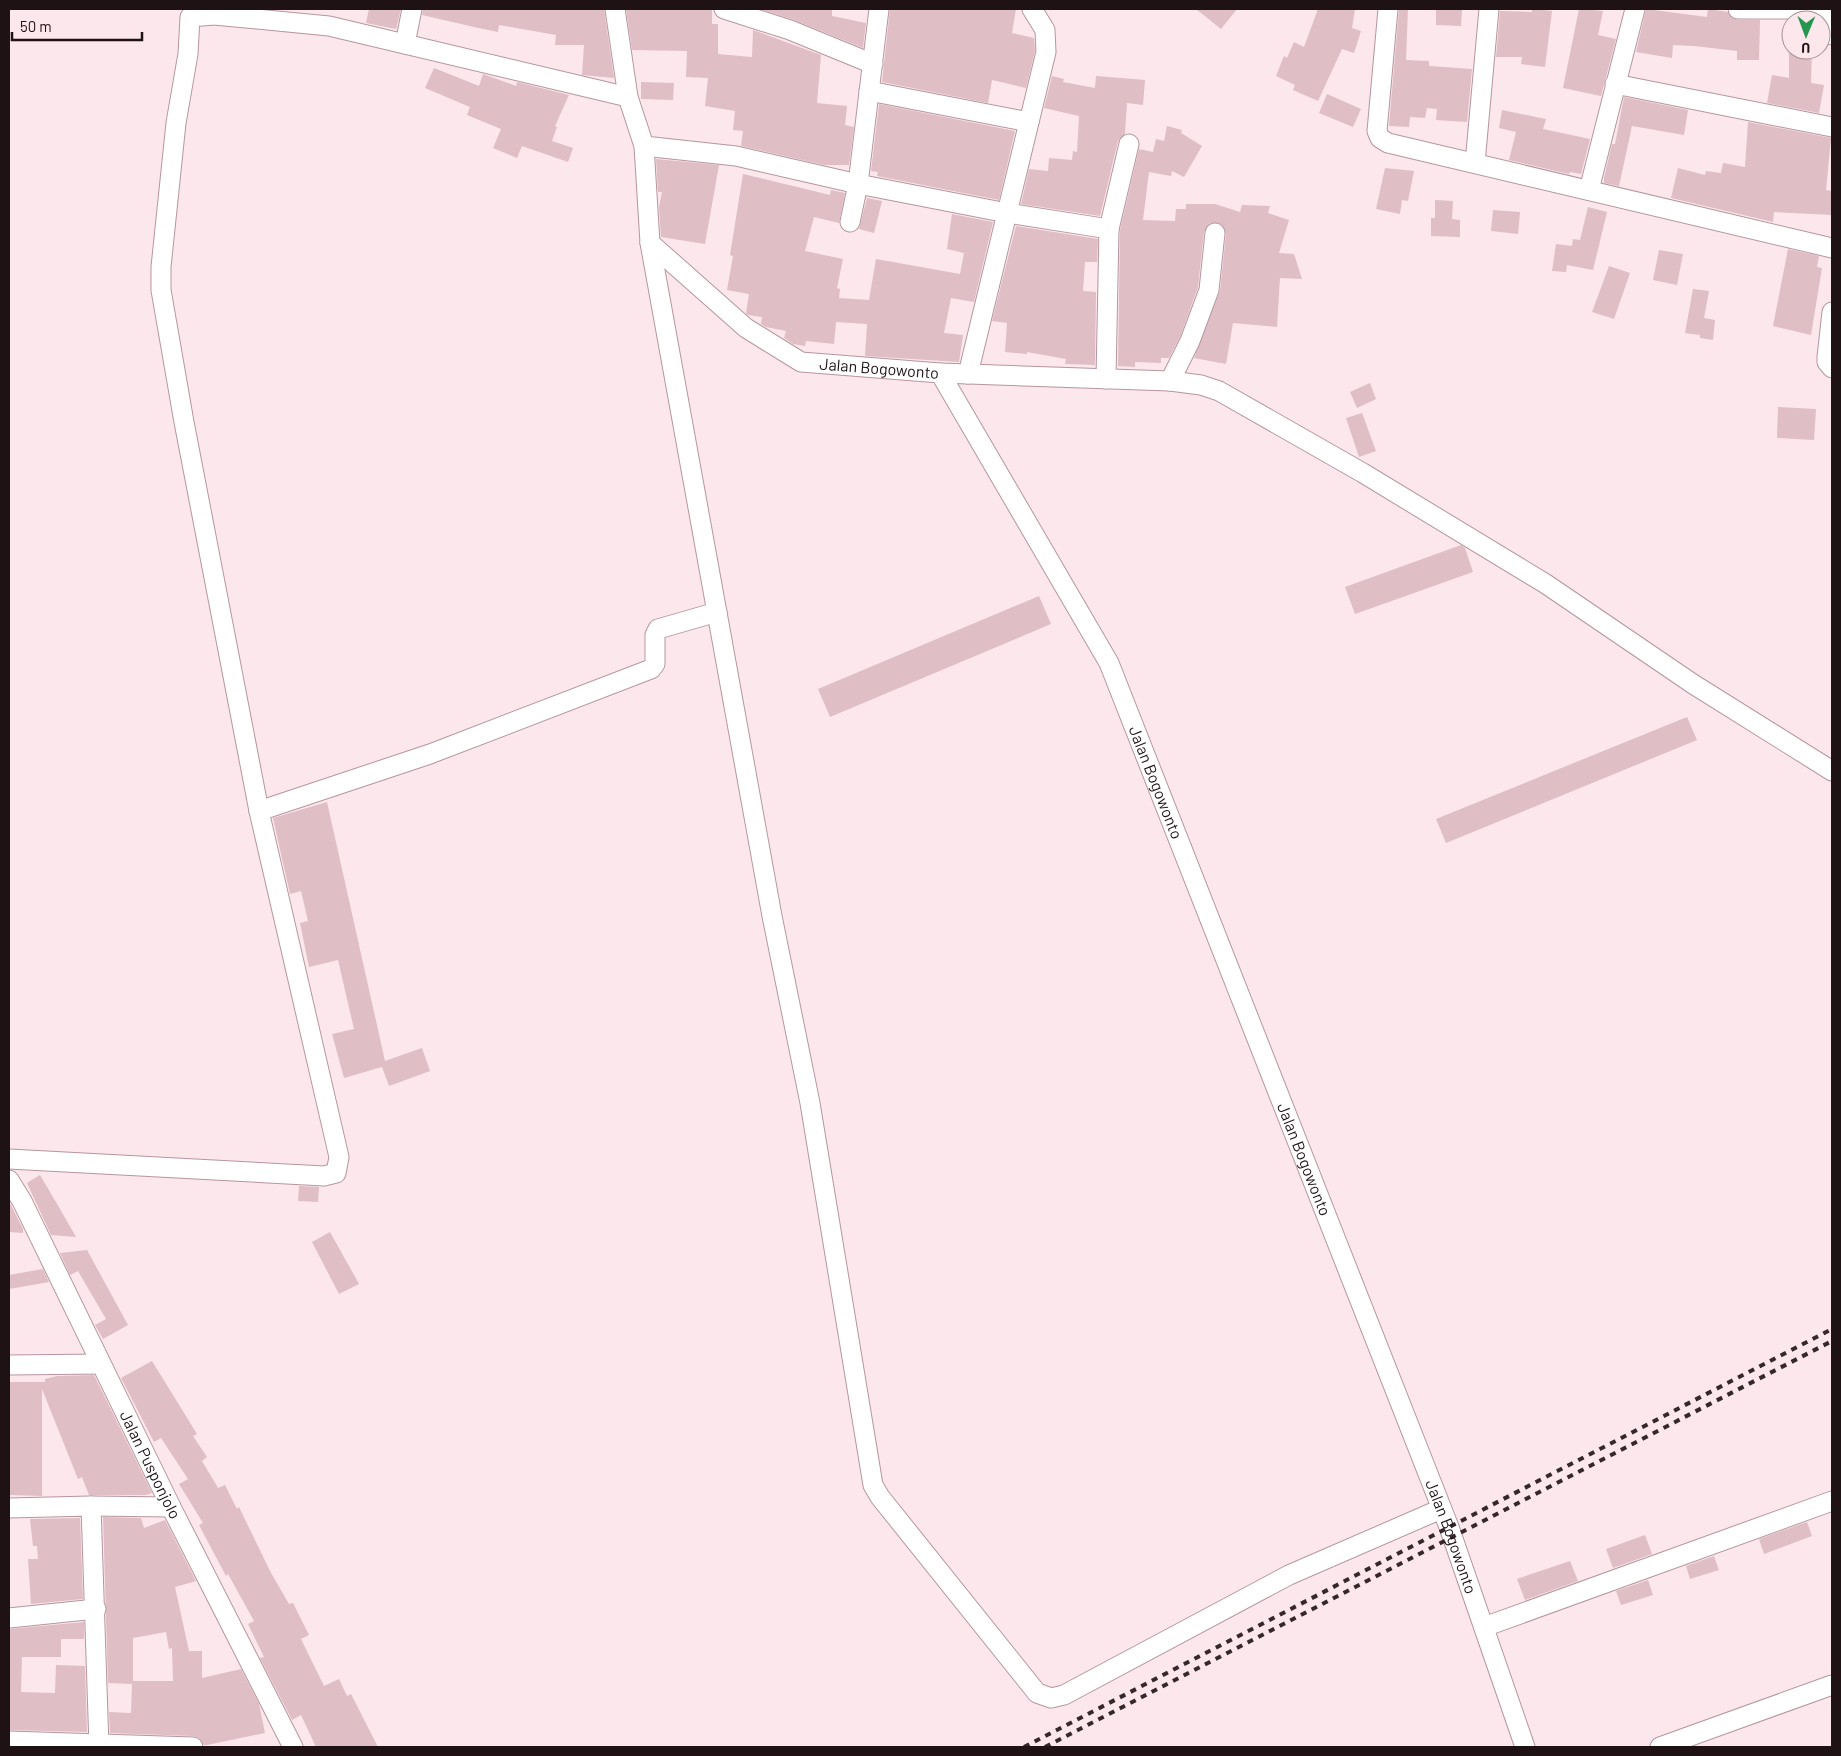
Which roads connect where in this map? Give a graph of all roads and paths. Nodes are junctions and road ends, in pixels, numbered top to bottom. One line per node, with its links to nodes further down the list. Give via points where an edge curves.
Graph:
1 (412, 9): 13 (street)
2 (615, 9): 17 (street)
3 (724, 9): 14 (street, via 790,30)
4 (879, 9): 14 (street)
5 (1032, 9): 18 (street, via 1042,23 1047,41)
6 (1388, 9): 22 (street, via 1377,131 1380,138 1388,143)
7 (1489, 9): 22 (street)
8 (1635, 9): 15 (street)
9 (1738, 9): 10 (street)
10 (1821, 9): 12 (street)
11 (188, 13): 13 (street, via 329,26); 39 (street, via 188,54 176,123 161,290)
12 (1832, 35)
13 (405, 44): 17 (street)
14 (873, 64): 16 (street)
15 (1615, 84): 19 (street); 24 (street)
16 (869, 91): 18 (street); 23 (street)
17 (628, 97): 21 (street)
18 (1029, 122): 25 (street)
19 (1832, 127)
20 (1129, 144): 27 (street)
21 (644, 146): 23 (street, via 736,156); 29 (street)
22 (1475, 163): 24 (street)
23 (858, 184): 25 (street); 26 (street)
24 (1589, 190): 30 (street)
25 (1007, 214): 27 (street); 34 (street)
26 (850, 222)
27 (1109, 229): 35 (street)
28 (1215, 233): 36 (street, via 1208,290 1190,341)
29 (650, 243): 33 (street, Jalan Bogowonto, via 746,328 801,362); 37 (street)
30 (1832, 248)
31 (1832, 312): 32 (street, via 1827,357)
32 (1832, 368)
33 (940, 372): 34 (street); 48 (street, Jalan Bogowonto, via 1109,664)
34 (968, 374): 35 (street)
35 (1106, 379): 36 (street)
36 (1170, 381): 38 (street, via 1218,391 1364,473 1546,584 1693,684)
37 (716, 612): 39 (street, via 658,629 655,636 656,664 650,669 430,754); 48 (street, via 810,1103 873,1485 1037,1693 1051,1698 1064,1695 1289,1575)
38 (1832, 771)
39 (259, 812): 40 (street, via 339,1157 336,1174 324,1176)
40 (9, 1159)
41 (9, 1180): 42 (street, Jalan Pusponjolo)
42 (101, 1364): 43 (street); 46 (street, Jalan Pusponjolo)
43 (9, 1365)
44 (1832, 1501): 51 (street)
45 (90, 1506): 46 (street); 47 (street); 49 (street)
46 (171, 1507): 56 (street, Jalan Pusponjolo)
47 (9, 1508)
48 (1441, 1509): 51 (street, Jalan Bogowonto)
49 (96, 1609): 50 (street); 54 (street)
50 (9, 1618)
51 (1484, 1627): 57 (street, Jalan Bogowonto)
52 (1832, 1685): 58 (street)
53 (9, 1741): 54 (street)
54 (99, 1746): 55 (street)
55 (193, 1747)
56 (293, 1747)
57 (1525, 1747)
58 (1660, 1747)

